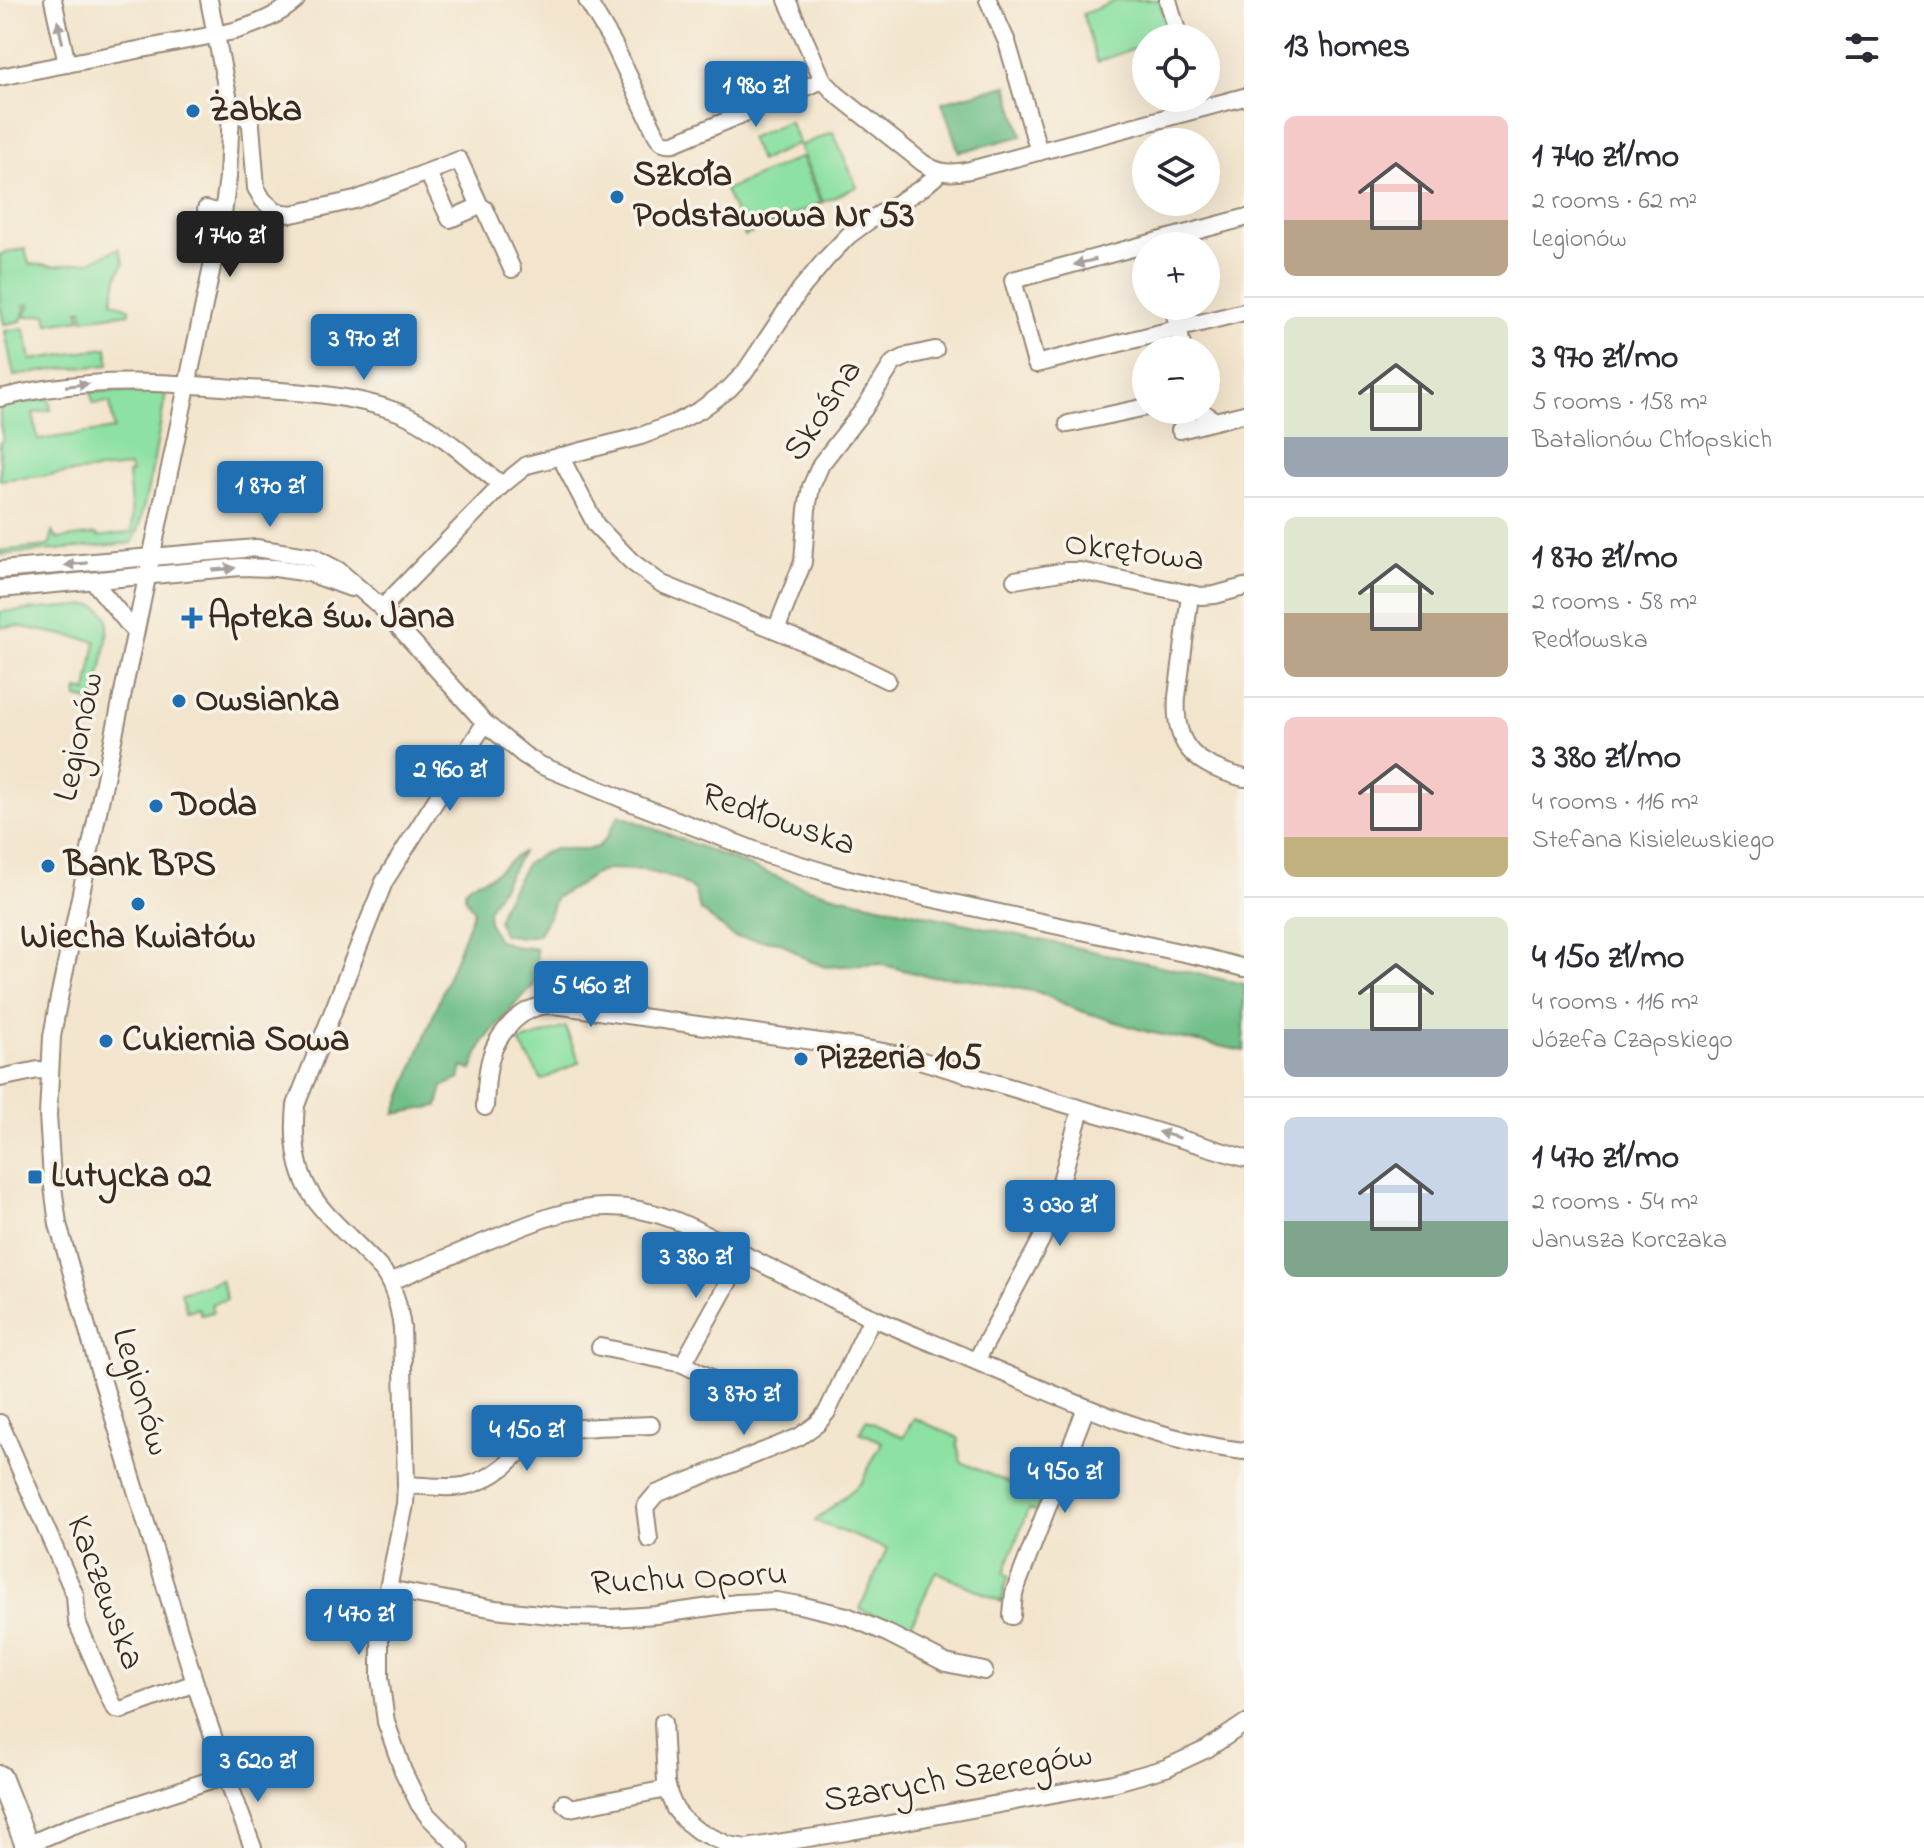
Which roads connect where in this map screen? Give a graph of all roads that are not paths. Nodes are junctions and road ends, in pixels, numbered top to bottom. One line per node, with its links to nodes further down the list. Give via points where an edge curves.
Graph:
1 (53, 0): 10 (street, one-way to 1)
2 (209, 0): 9 (street, Legionów)
3 (296, 0): 9 (street, via 261,22)
4 (587, 0): 12 (street, via 665,144)
5 (787, 0): 12 (street)
6 (988, 0): 17 (street, via 1007,42)
7 (1168, 0): 8 (street)
8 (1175, 24)
9 (217, 35): 10 (street); 15 (street, Legionów)
10 (67, 64): 11 (street)
11 (0, 77)
12 (823, 80): 18 (street)
13 (1244, 97): 14 (street)
14 (1220, 100)
15 (231, 111): 19 (street, via 248,118 256,188 276,212 292,214 355,200); 30 (street, Legionów, via 228,177 215,212)
16 (1168, 112): 17 (street)
17 (1039, 152): 18 (street, via 955,173)
18 (938, 172): 38 (street, via 848,236 800,290 729,389 675,423)
19 (428, 173): 20 (street, via 450,219); 20 (street, via 459,160)
20 (480, 206): 24 (street)
21 (1244, 218): 22 (street)
22 (1199, 232)
23 (1132, 251): 27 (street, one-way to 27, via 1013,280 1036,364)
24 (512, 269)
25 (1244, 312): 27 (street)
26 (1176, 320): 27 (street)
27 (1178, 328): 28 (street)
28 (1180, 336)
29 (935, 350): 50 (street, Skośna, via 893,363 821,464 811,487 803,562)
30 (188, 385): 31 (street, one-way to 30, via 88,384); 39 (street, via 335,396 398,412 442,437); 40 (street, Legionów)
31 (0, 398)
32 (1132, 410): 35 (street)
33 (1244, 414): 34 (street)
34 (1220, 420)
35 (1068, 424)
36 (1203, 424): 37 (street)
37 (1180, 430)
38 (560, 456): 39 (street, via 527,465); 50 (street, via 596,525 632,562 662,584)
39 (502, 485): 49 (street)
40 (151, 556): 41 (street, Redłowska, one-way to 41); 42 (street, Legionów); 47 (street, Redłowska, via 279,550 313,557)
41 (0, 570)
42 (147, 576): 44 (street, Redłowska); 47 (street, Redłowska, one-way to 47, via 275,568 309,573); 51 (street, Legionów)
43 (1015, 580): 48 (street, Okrętowa, via 1080,571)
44 (93, 581): 46 (street, Redłowska); 51 (street)
45 (1244, 587): 48 (street, Okrętowa)
46 (0, 589)
47 (364, 593): 49 (street, Redłowska)
48 (1190, 595): 54 (street, via 1176,710 1180,735 1199,760)
49 (382, 608): 53 (street, Redłowska)
50 (776, 630): 52 (street)
51 (135, 632): 56 (street, Legionów, via 58,1003)
52 (887, 680)
53 (485, 723): 55 (street, Redłowska, via 540,765 762,853 879,887); 62 (street, via 384,882 296,1105 295,1151 309,1191)
54 (1244, 778)
55 (1244, 968)
56 (50, 1071): 57 (street); 77 (street, Legionów, via 49,1145 62,1241)
57 (0, 1078)
58 (485, 1107): 59 (street, via 495,1044 523,1015 549,1005 889,1053)
59 (1081, 1109): 60 (street, one-way to 59); 65 (street, via 1051,1217)
60 (1244, 1158)
61 (744, 1254): 62 (street, via 662,1215 623,1207 589,1208 528,1224); 63 (street); 66 (street)
62 (390, 1282): 72 (street, via 402,1328)
63 (872, 1318): 65 (street); 73 (street, via 817,1424 799,1437 656,1494 645,1507)
64 (600, 1347): 66 (street)
65 (976, 1361): 68 (street)
66 (683, 1364): 67 (street)
67 (709, 1377)
68 (1086, 1408): 71 (street, via 1150,1432); 75 (street, via 1014,1593)
69 (0, 1423): 77 (street, Kaczewska, via 75,1595 77,1622 116,1709)
70 (651, 1425): 72 (street, via 544,1435 496,1473 469,1486)
71 (1244, 1451)
72 (406, 1485): 74 (street)
73 (649, 1539)
74 (388, 1589): 76 (street, Ruchu Oporu, via 567,1617 656,1615 776,1601 847,1616 946,1663); 86 (street, via 379,1649 386,1722 419,1804)
75 (1012, 1616)
76 (984, 1671)
77 (195, 1683): 80 (street, Legionów)
78 (663, 1722): 82 (street, Szarych Szeregów)
79 (1244, 1724): 82 (street, Szarych Szeregów, via 1166,1768 1113,1783 746,1848 698,1831 675,1809)
80 (226, 1775): 84 (street, via 71,1826); 85 (street, Legionów)
81 (0, 1777): 84 (main road)
82 (667, 1789): 83 (street, via 570,1808)
83 (564, 1803)
84 (26, 1847)
85 (253, 1848)
86 (460, 1848)

